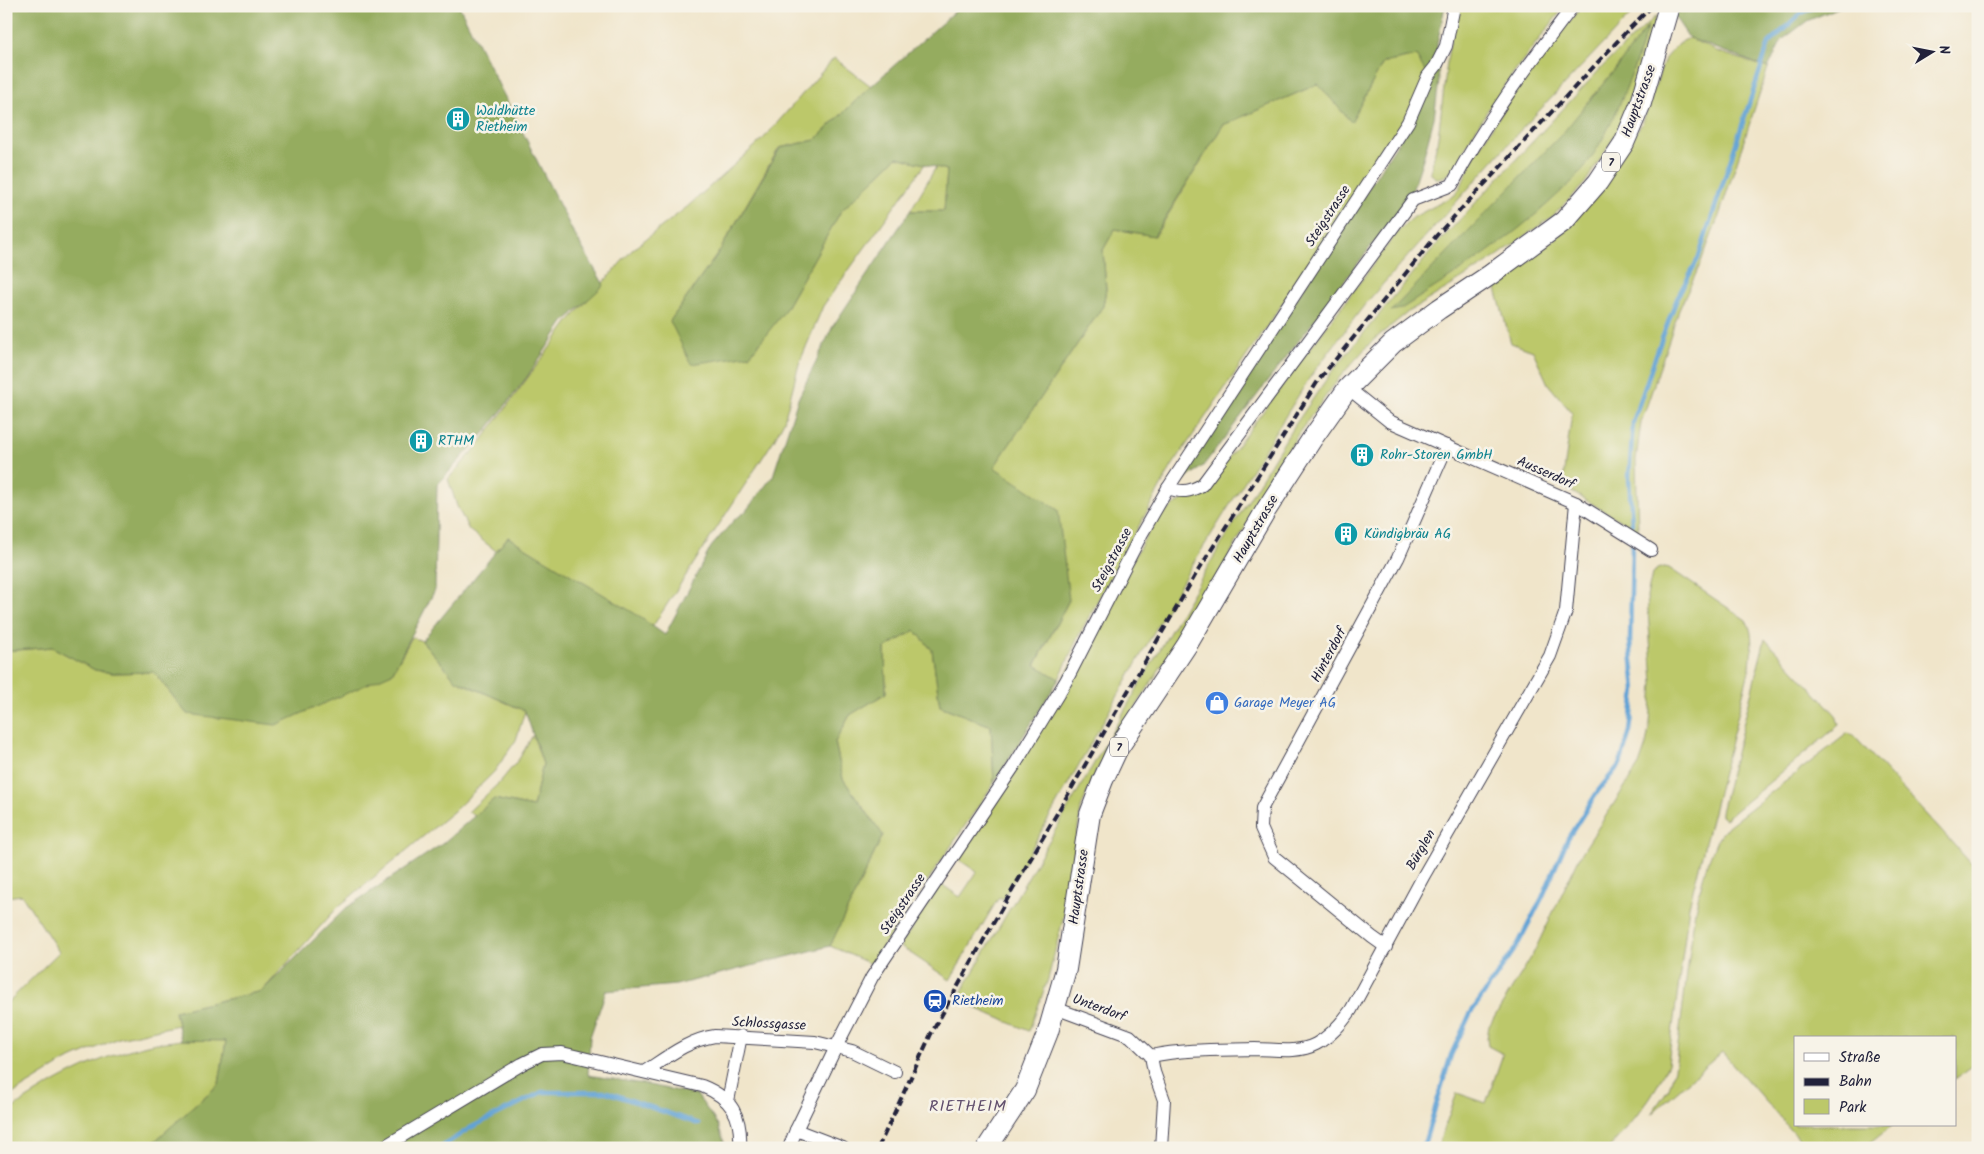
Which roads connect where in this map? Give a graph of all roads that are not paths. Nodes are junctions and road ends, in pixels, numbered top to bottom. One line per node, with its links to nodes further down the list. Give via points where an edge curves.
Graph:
1 (1454, 6): 6 (street, Steigstrasse, via 1446,46 1428,76 1408,122)
2 (1573, 6): 6 (street, via 1504,97 1452,184 1414,200 1202,485 1190,492)
3 (1669, 6): 4 (main road, Hauptstrasse / 7, via 1641,102 1624,143 1598,182 1564,221 1393,343)
4 (1348, 388): 5 (street, Ausserdorf, via 1389,422); 10 (main road, Hauptstrasse / 7, via 1266,510 1187,645 1117,750 1102,780 1090,814 1072,934)
5 (1447, 446): 7 (street, Ausserdorf); 9 (street, Hinterdorf, via 1398,558 1262,808 1261,828 1274,857)
6 (1168, 488): 12 (street, Steigstrasse, via 1066,681 1014,766 872,977)
7 (1576, 503): 8 (street, Ausserdorf); 9 (street, Bürglen, via 1566,611 1550,656)
8 (1651, 550)
9 (1386, 946): 13 (street, Bürglen, via 1351,1010 1336,1029 1314,1045 1287,1051 1258,1049)
10 (1055, 1008): 13 (street, Unterdorf, via 1130,1036); 22 (main road, Hauptstrasse / 7, via 1025,1090)
11 (741, 1036): 12 (street, Schlossgasse, via 815,1042); 14 (street, Schlossgasse, via 699,1038); 16 (street)
12 (836, 1047): 15 (street, Schlossgasse, via 852,1051); 17 (street, Steigstrasse)
13 (1151, 1056): 23 (street, via 1164,1100)
14 (644, 1072): 16 (street, via 702,1086); 18 (street, via 562,1053 542,1054)
15 (895, 1072)
16 (728, 1101): 19 (street, via 741,1133)
17 (796, 1130): 20 (street, Steigstrasse); 21 (street)
18 (382, 1148)
19 (740, 1148)
20 (789, 1148)
21 (843, 1148)
22 (987, 1148)
23 (1162, 1148)

